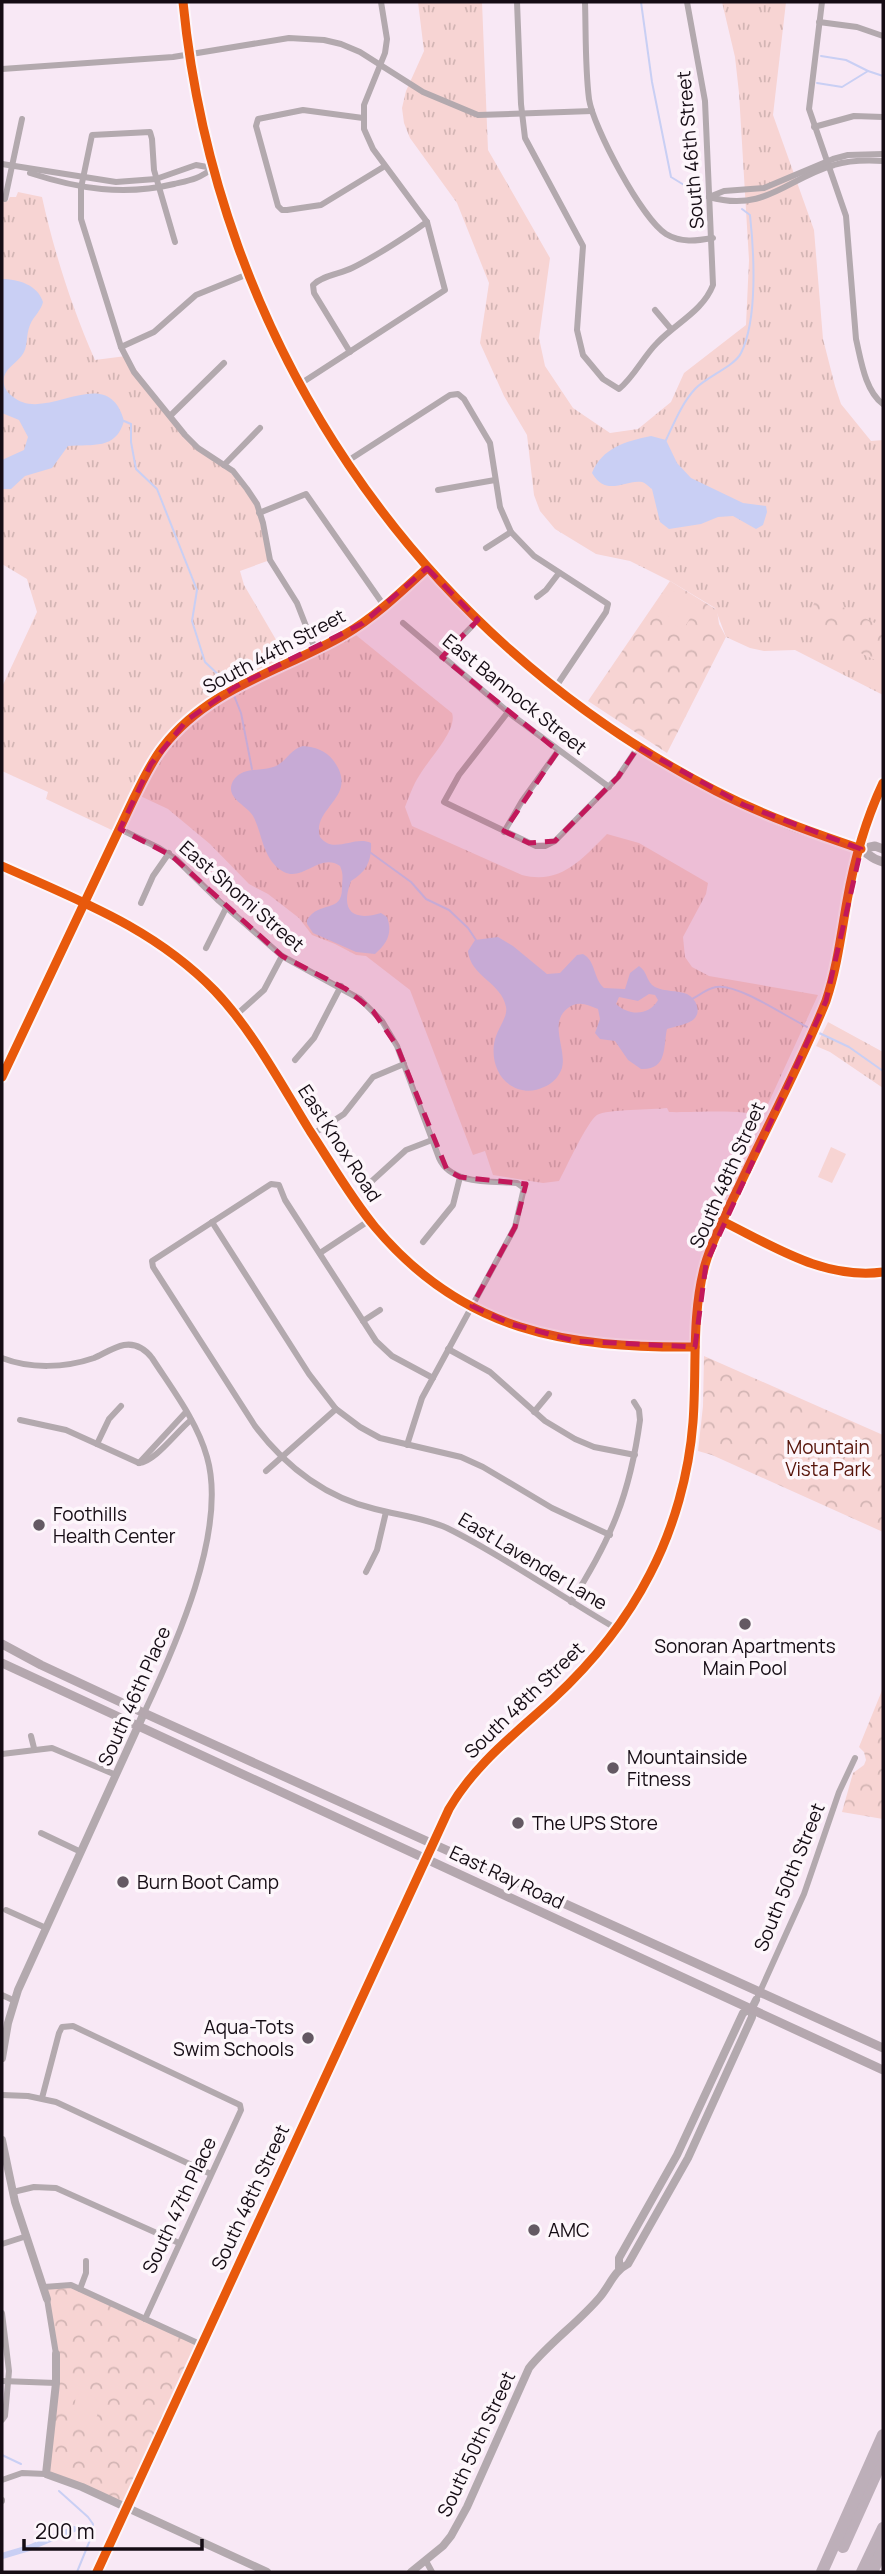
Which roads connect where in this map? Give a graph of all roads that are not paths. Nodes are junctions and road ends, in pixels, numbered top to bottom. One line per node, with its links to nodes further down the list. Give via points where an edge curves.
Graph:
1 (183, 2): 9 (main road)
2 (381, 2): 10 (street, via 387,38)
3 (517, 2): 13 (street)
4 (585, 2): 12 (street)
5 (687, 2): 28 (street, South 46th Street, via 705,101)
6 (822, 2): 7 (street)
7 (819, 22): 8 (street); 17 (street, via 809,99)
8 (883, 36)
9 (188, 54): 10 (street, via 305,38 341,44); 11 (street); 24 (main road)
10 (381, 65): 13 (street, via 423,92 469,113); 15 (street)
11 (2, 69)
12 (592, 111): 13 (street); 31 (street, via 600,134 657,228 684,241)
13 (521, 114): 35 (street, via 525,138 583,246 576,330 583,355 603,379 619,389)
14 (883, 117): 17 (street, via 854,116)
15 (363, 118): 22 (street, via 367,138); 22 (street, via 303,110 258,119 256,126 278,206 287,210 321,205)
16 (22, 119): 23 (street)
17 (814, 127): 21 (street)
18 (883, 154): 21 (street, via 848,155)
19 (883, 161): 21 (street)
20 (2, 164): 23 (street)
21 (827, 164): 28 (street, via 762,198 725,202); 40 (street, via 849,233 856,339 870,389)
22 (385, 166): 30 (street)
23 (13, 167): 25 (street); 27 (street); 29 (street)
24 (213, 167): 26 (street, via 196,165); 26 (street, via 200,178); 33 (main road)
25 (83, 178): 26 (street); 26 (street, via 92,135 150,132); 27 (street)
26 (157, 183): 27 (street, via 116,191); 32 (street)
27 (81, 188): 36 (street, via 81,219)
28 (709, 197): 31 (street, South 46th Street)
29 (5, 200)
30 (427, 222): 37 (street, via 445,290); 37 (street, via 366,261 313,285)
31 (713, 238): 35 (street, South 46th Street, via 714,275 709,297)
32 (175, 242)
33 (248, 274): 36 (street, via 196,295 154,332); 39 (main road)
34 (654, 310): 35 (street)
35 (671, 329)
36 (121, 347): 41 (street, via 134,372)
37 (350, 352): 39 (street)
38 (224, 362): 41 (street)
39 (299, 385): 43 (main road)
40 (883, 404)
41 (170, 416): 44 (street, via 198,448)
42 (260, 428): 44 (street)
43 (346, 462): 45 (street, via 458,394 490,443); 50 (main road)
44 (225, 465): 47 (street, via 241,480)
45 (495, 480): 46 (street); 48 (street)
46 (438, 490)
47 (259, 513): 53 (street, via 306,494); 56 (street, via 270,560 297,603)
48 (511, 532): 49 (street); 51 (street)
49 (486, 548)
50 (427, 568): 53 (street, South 44th Street); 54 (main road)
51 (559, 573): 52 (street); 58 (street, via 608,604)
52 (537, 597)
53 (385, 607): 56 (street, South 44th Street)
54 (478, 620): 57 (street); 58 (main road)
55 (403, 624): 57 (street, East Bannock Street)
56 (315, 649): 64 (street, South 44th Street, via 235,687 187,720 151,764)
57 (442, 657): 59 (street, East Bannock Street)
58 (555, 688): 60 (main road)
59 (508, 712): 61 (street, East Bannock Street); 65 (street, via 444,802)
60 (638, 747): 63 (street); 66 (main road, via 754,809)
61 (558, 751): 63 (street, East Bannock Street); 65 (street)
62 (883, 783): 66 (main road, South 48th Street)
63 (609, 787): 65 (street, via 545,846)
64 (120, 829): 68 (street, East Shomi Street); 72 (street, South 44th Street)
65 (504, 832)
66 (860, 849): 67 (main road); 69 (main road, via 872,860); 87 (main road, South 48th Street, via 826,1001)
67 (883, 849)
68 (169, 853): 71 (street); 73 (street, East Shomi Street)
69 (883, 862)
70 (2, 866): 72 (street, East Knox Road)
71 (141, 902)
72 (84, 903): 77 (street, East Knox Road, via 167,948); 80 (street, South 44th Street)
73 (226, 908): 74 (street); 75 (street, East Shomi Street)
74 (206, 948)
75 (282, 956): 76 (street, East Shomi Street); 77 (street, via 264,990)
76 (341, 986): 78 (street, via 314,1038); 79 (street, East Shomi Street, via 382,1021)
77 (235, 1016): 81 (street, East Knox Road)
78 (295, 1060)
79 (404, 1064): 81 (street, via 373,1077 348,1110); 82 (street, East Shomi Street)
80 (2, 1076)
81 (313, 1134): 85 (street, East Knox Road)
82 (432, 1140): 83 (street, East Shomi Street, via 441,1164); 84 (street, via 406,1150)
83 (460, 1177): 88 (street, via 453,1205); 91 (street, via 517,1183 524,1192 514,1227)
84 (372, 1181)
85 (370, 1220): 89 (street); 91 (street, East Knox Road, via 420,1272)
86 (212, 1222): 89 (street, via 271,1184 279,1185); 101 (street); 109 (street, East Lavender Lane, via 152,1261 153,1267 255,1426)
87 (722, 1222): 90 (street, via 822,1268); 94 (main road, South 48th Street, via 700,1285)
88 (424, 1242)
89 (320, 1253): 93 (street)
90 (883, 1272)
91 (472, 1306): 94 (street, East Knox Road, via 511,1324 575,1342); 95 (street)
92 (380, 1310): 93 (street)
93 (363, 1321): 97 (street, via 386,1352)
94 (695, 1347): 116 (main road, South 48th Street, via 691,1438 678,1503 658,1558)
95 (448, 1349): 97 (street); 103 (street, via 490,1372)
96 (2, 1357): 102 (street, South 46th Place, via 55,1366 125,1345 141,1348)
97 (433, 1378): 107 (street, via 416,1410)
98 (549, 1394): 103 (street)
99 (634, 1402): 108 (street, via 640,1420)
100 (121, 1406): 106 (street)
101 (335, 1409): 107 (street, via 360,1427); 109 (street)
102 (186, 1412): 105 (street, South 46th Place); 110 (street)
103 (534, 1412): 108 (street, via 584,1444)
104 (20, 1420): 106 (street, via 66,1430)
105 (191, 1420): 110 (street, via 146,1463); 119 (street, South 46th Place, via 209,1466 210,1520 182,1628)
106 (97, 1444): 110 (street)
107 (407, 1445): 113 (street, via 461,1457)
108 (635, 1455): 113 (street)
109 (281, 1457): 111 (street); 112 (street, East Lavender Lane, via 323,1489)
110 (139, 1463)
111 (266, 1471)
112 (386, 1512): 114 (street); 115 (street, East Lavender Lane, via 444,1527)
113 (610, 1535): 115 (street)
114 (366, 1572)
115 (570, 1602): 116 (street, East Lavender Lane)
116 (617, 1629): 127 (main road, South 48th Street, via 562,1690 475,1772 456,1796)
117 (2, 1644): 119 (main road, East Ray Road)
118 (2, 1663): 120 (main road, East Ray Road)
119 (144, 1713): 120 (street, South 46th Place); 127 (main road, East Ray Road)
120 (138, 1727): 125 (street, South 46th Place); 129 (main road, East Ray Road)
121 (31, 1736): 122 (street)
122 (34, 1748): 123 (street); 125 (street, via 60,1749)
123 (2, 1754)
124 (855, 1758): 133 (street, South 50th Street, via 804,1894)
125 (117, 1775): 128 (street, South 46th Place)
126 (41, 1833): 128 (street)
127 (432, 1844): 129 (main road, South 48th Street); 133 (main road, East Ray Road)
128 (81, 1852): 131 (street, South 46th Place)
129 (426, 1858): 133 (main road, East Ray Road); 152 (main road, South 48th Street)
130 (6, 1910): 131 (street)
131 (46, 1928): 134 (street, South 46th Place)
132 (2, 1995): 134 (street)
133 (756, 2000): 135 (main road, East Ray Road); 137 (main road, East Ray Road); 164 (street, South 50th Street, via 743,2013 677,2155 619,2258 619,2268 602,2295 529,2368 467,2507 451,2536)
134 (15, 2001): 136 (street, South 46th Place)
135 (883, 2048)
136 (2, 2058)
137 (883, 2070)
138 (2, 2095): 139 (street)
139 (42, 2098): 141 (street); 141 (street, South 47th Place, via 62,2027 73,2026 240,2105)
140 (2, 2140): 142 (street)
141 (211, 2174): 144 (street, South 47th Place)
142 (13, 2192): 143 (street); 144 (street, via 56,2188)
143 (27, 2236): 145 (street); 147 (street)
144 (179, 2243): 151 (street, South 47th Place)
145 (2, 2244)
146 (86, 2261): 148 (street)
147 (44, 2287): 148 (street, via 65,2284); 149 (street)
148 (80, 2289): 151 (street)
149 (47, 2298): 153 (street)
150 (2, 2313): 154 (street, via 8,2349)
151 (145, 2319): 152 (street)
152 (202, 2345): 161 (main road, South 48th Street)
153 (56, 2354): 155 (street)
154 (5, 2381): 155 (street); 156 (street)
155 (56, 2383): 159 (street)
156 (2, 2420)
157 (883, 2435): 169 (highway)
158 (883, 2458): 170 (highway)
159 (46, 2474): 160 (street, via 22,2473); 161 (street)
160 (2, 2480)
161 (127, 2508): 165 (main road, South 48th Street); 166 (street)
162 (883, 2528): 171 (highway)
163 (883, 2549): 172 (highway)
164 (426, 2561): 167 (street, South 50th Street); 168 (street)
165 (97, 2572)
166 (267, 2572)
167 (411, 2572)
168 (432, 2572)
169 (822, 2572)
170 (831, 2572)
171 (862, 2572)
172 (872, 2572)

